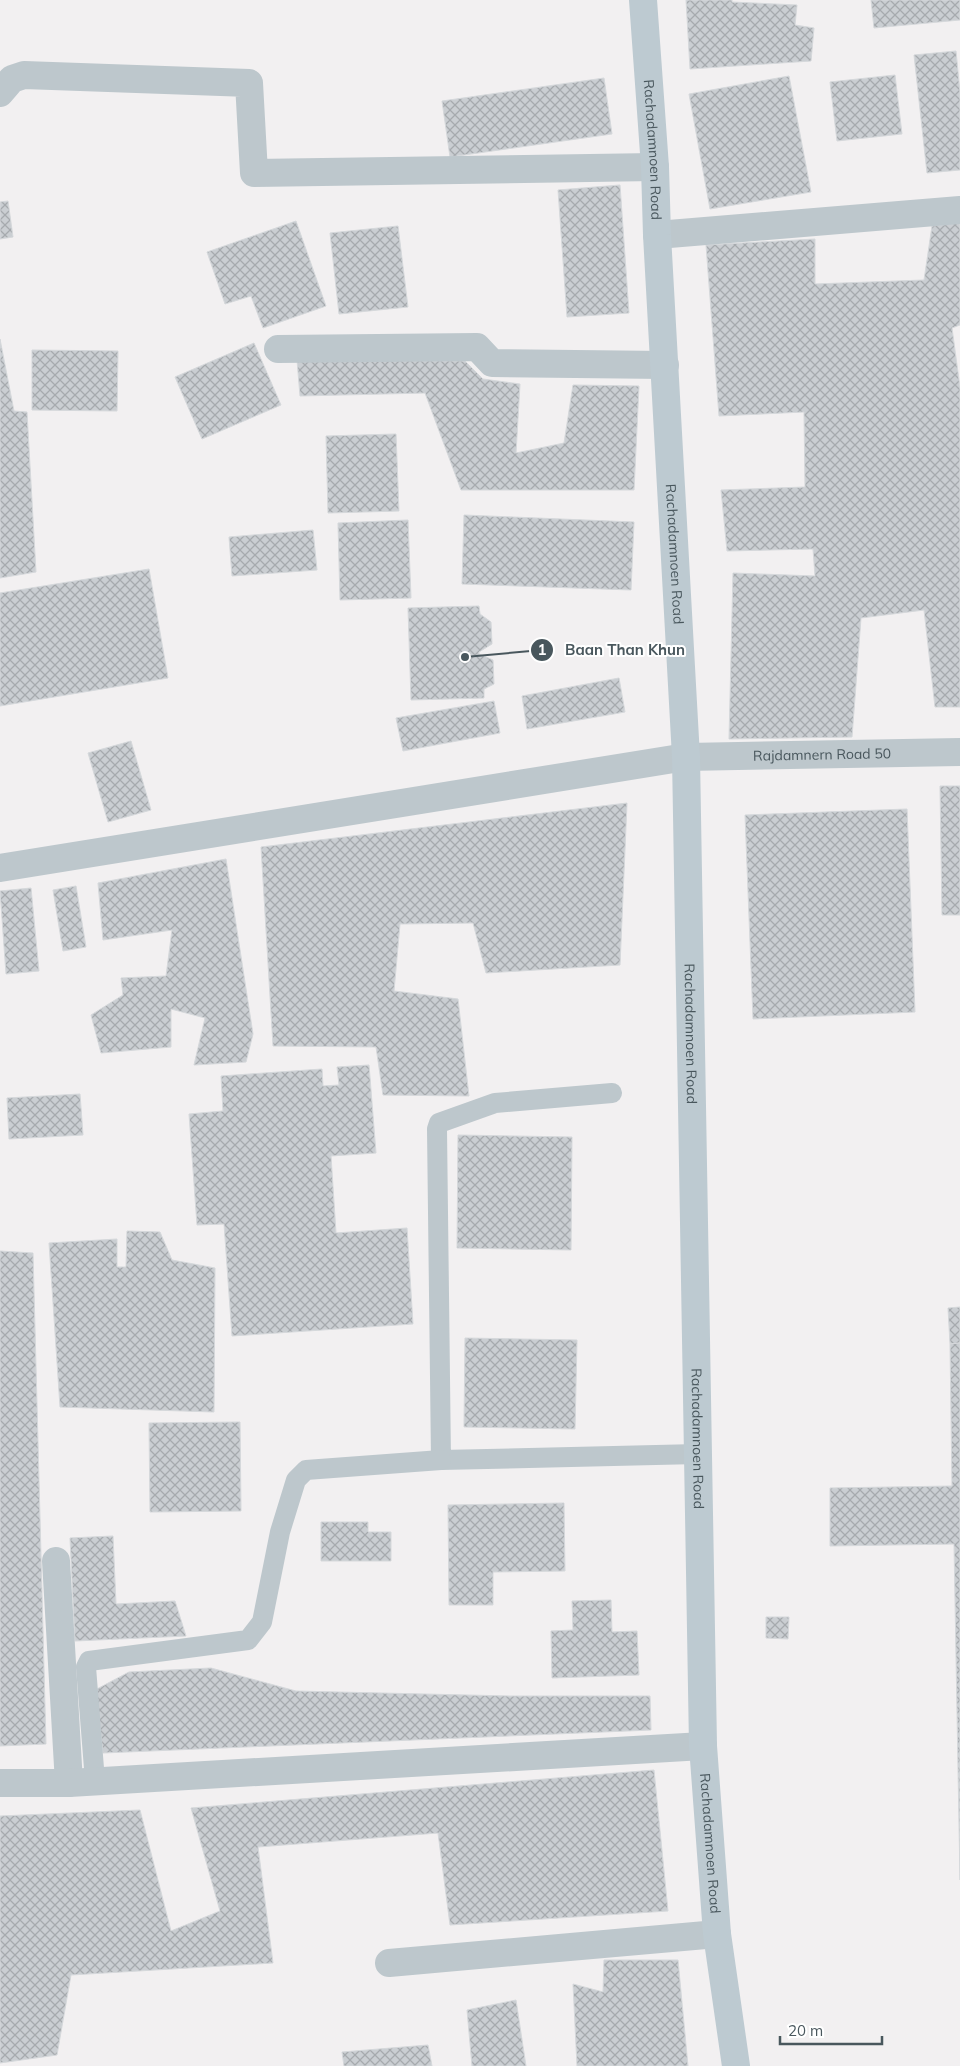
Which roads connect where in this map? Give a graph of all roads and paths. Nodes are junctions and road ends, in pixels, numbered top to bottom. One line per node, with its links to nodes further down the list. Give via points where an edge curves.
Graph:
1 (643, 0): 3 (main road, Rachadamnoen Road)
2 (0, 93): 3 (street, via 12,79 24,75 249,83 254,173)
3 (655, 167): 5 (main road, Rachadamnoen Road)
4 (960, 210): 5 (street)
5 (657, 234): 7 (main road, Rachadamnoen Road)
6 (278, 349): 7 (street, via 477,347 492,363)
7 (665, 365): 9 (main road, Rachadamnoen Road)
8 (960, 752): 9 (street, Rajdamnern Road 50)
9 (686, 757): 10 (street, Rajdamnern Road 50); 12 (main road, Rachadamnoen Road)
10 (0, 868)
11 (612, 1093): 13 (lane, via 496,1103 439,1123)
12 (698, 1454): 13 (lane); 15 (main road, Rachadamnoen Road)
13 (441, 1460): 16 (lane, via 306,1470 296,1480 280,1532 262,1622 248,1640 89,1661 86,1667)
14 (56, 1561): 16 (street)
15 (703, 1746): 16 (street); 18 (main road, Rachadamnoen Road)
16 (82, 1782): 17 (street)
17 (0, 1783)
18 (716, 1934): 19 (street); 20 (main road, Rachadamnoen Road)
19 (388, 1963)
20 (736, 2066)

